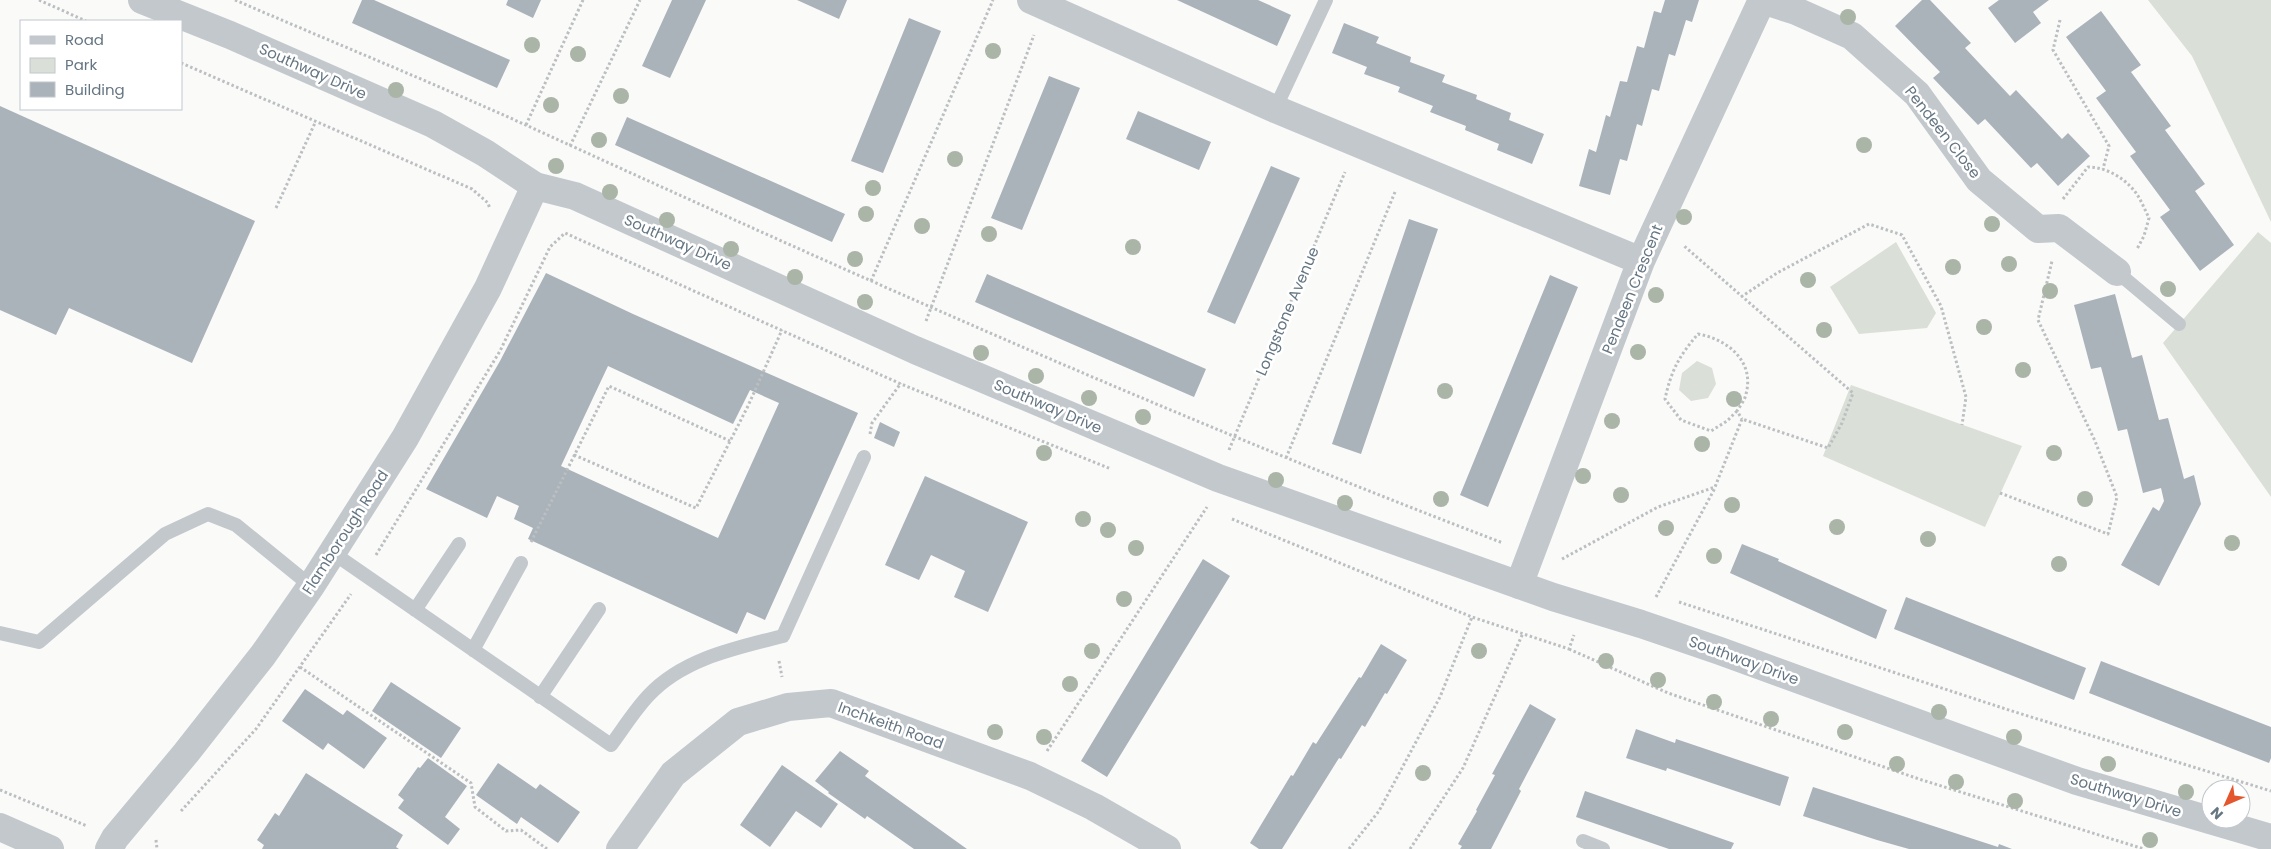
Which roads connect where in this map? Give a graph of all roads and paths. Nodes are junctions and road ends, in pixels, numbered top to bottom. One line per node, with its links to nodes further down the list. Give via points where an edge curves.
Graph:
1 (39, 0): 10 (path)
2 (142, 0): 20 (street, Southway Drive, via 433,124)
3 (235, 0): 15 (path)
4 (583, 0): 15 (path)
5 (640, 0): 17 (path)
6 (994, 0): 27 (path)
7 (1326, 0): 13 (lane)
8 (1762, 0): 22 (street, Pendeen Close, via 1796,10 1852,36 1917,94 1979,180 2038,229); 24 (street, Pendeen Crescent)
9 (1038, 3): 13 (street); 29 (path)
10 (84, 20)
11 (2060, 20): 19 (path, via 2053,50 2109,146)
12 (182, 63): 14 (path)
13 (1275, 109): 16 (street)
14 (316, 123): 21 (path); 23 (path, via 472,189 488,203 495,221)
15 (526, 125): 17 (path)
16 (1357, 143): 18 (street); 36 (path, Longstone Avenue)
17 (570, 146): 27 (path)
18 (1406, 164): 25 (street); 40 (path)
19 (2103, 169): 22 (path, via 2088,167); 26 (path, via 2136,192 2149,218 2144,236 2129,262)
20 (535, 186): 23 (street, Flamborough Road); 32 (street, Southway Drive, via 575,196)
21 (276, 208)
22 (2060, 215): 26 (street); 43 (path, via 2038,320 2117,497 2108,534)
23 (514, 232): 45 (street, Flamborough Road, via 488,288 405,438)
24 (1655, 233): 25 (street, Pendeen Crescent); 28 (path, via 1686,247)
25 (1641, 261): 46 (street, Pendeen Crescent)
26 (2117, 272): 30 (lane)
27 (871, 281): 29 (path)
28 (1741, 297): 34 (path, via 1853,392 1842,423 1828,448); 35 (path, via 1777,273 1869,224 1902,235 1941,306 1966,397)
29 (931, 309): 32 (path); 36 (path)
30 (2179, 324)
31 (782, 330): 37 (path)
32 (915, 350): 39 (path, via 901,384 872,423); 41 (street, Southway Drive)
33 (1737, 412): 33 (path, via 1746,394 1748,373 1733,348 1713,337 1698,334 1670,376 1665,399 1681,420 1711,432); 34 (path)
34 (1742, 418): 42 (path)
35 (1962, 425)
36 (1234, 437): 40 (path); 41 (path, Longstone Avenue)
37 (730, 441): 38 (path, via 696,508); 38 (path, via 609,386)
38 (574, 455): 47 (path)
39 (864, 457): 60 (lane, via 782,636)
40 (1286, 458): 46 (path)
41 (1218, 478): 48 (street, Southway Drive); 66 (path, via 1206,508)
42 (1715, 487): 46 (path, via 1658,507 1556,563); 51 (path)
43 (2000, 493)
44 (459, 544): 55 (lane)
45 (333, 553): 49 (street, Flamborough Road); 55 (lane)
46 (1531, 554): 48 (street, Pendeen Crescent)
47 (521, 563): 62 (lane)
48 (1519, 585): 57 (street, Southway Drive)
49 (312, 586): 59 (lane, via 236,526 208,514 166,534 39,642); 72 (street, Flamborough Road, via 263,655)
50 (1647, 593): 51 (path)
51 (1656, 596): 52 (path); 57 (path)
52 (1665, 598)
53 (1673, 600): 68 (path, via 2015,712)
54 (599, 609): 64 (lane)
55 (415, 610): 62 (lane)
56 (1472, 617): 77 (path, via 1440,697 1379,811)
57 (1641, 624): 70 (street, Southway Drive, via 2077,781)
58 (1523, 632): 78 (path, via 1463,768)
59 (0, 634)
60 (775, 638): 64 (lane, via 726,650 685,668 649,695 611,745); 65 (path)
61 (1569, 649): 80 (path, via 1668,693 1922,780)
62 (473, 650): 64 (lane)
63 (300, 667): 74 (path, via 471,783 475,807 506,831 521,830)
64 (540, 697)
65 (788, 707): 66 (street, Inchkeith Road, via 831,702); 75 (street, Inchkeith Road, via 738,722 673,774)
66 (1030, 776): 76 (street, Inchkeith Road, via 1094,807)
67 (0, 790): 72 (path)
68 (2271, 790)
69 (0, 827): 73 (street)
70 (2271, 838)
71 (1583, 841): 79 (lane)
72 (112, 843)
73 (50, 849)
74 (547, 849)
75 (620, 849)
76 (1168, 849)
77 (1349, 849)
78 (1410, 849)
79 (1603, 849)
80 (2144, 849)

